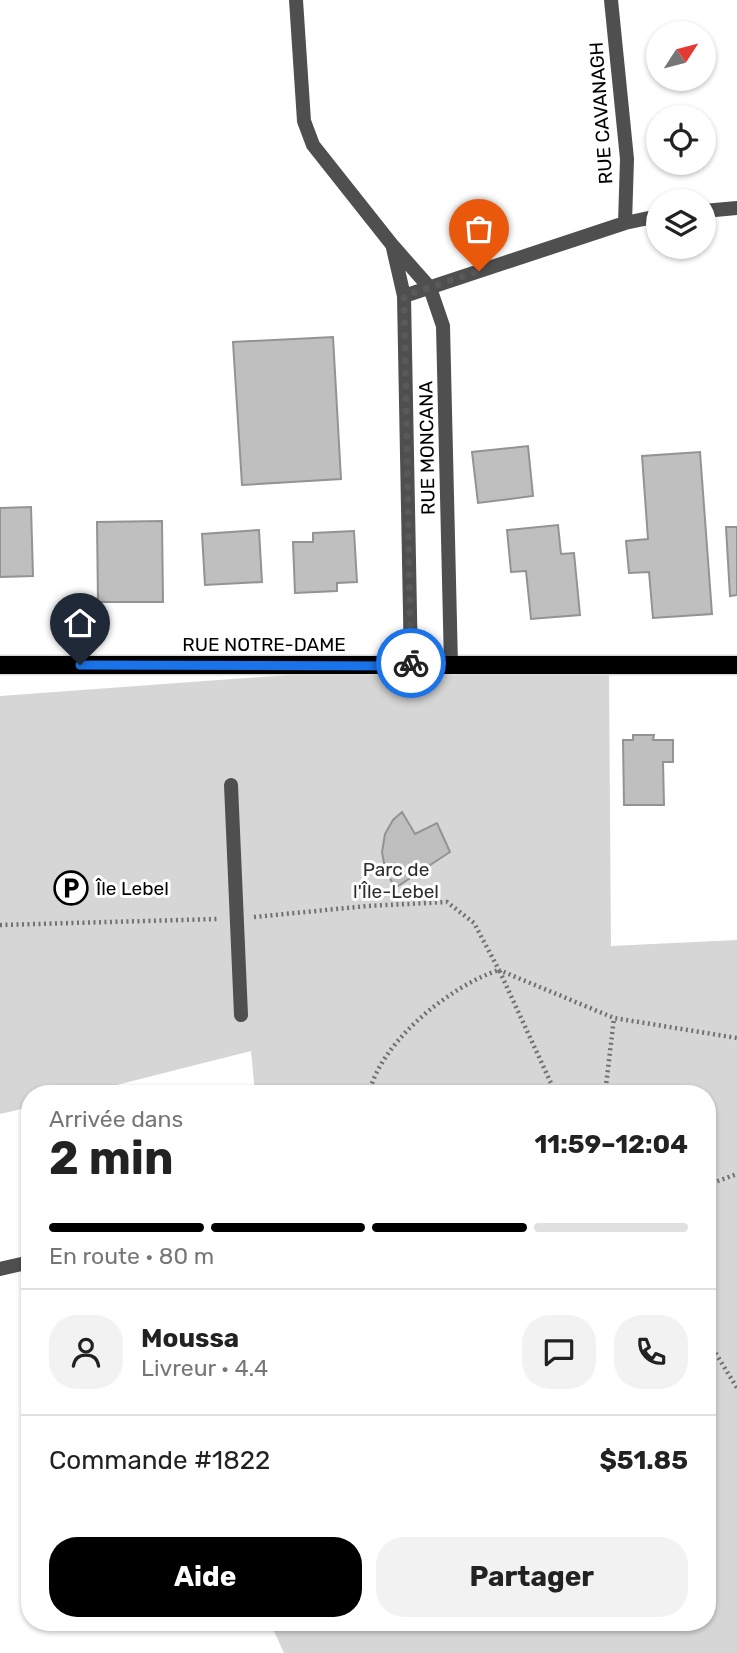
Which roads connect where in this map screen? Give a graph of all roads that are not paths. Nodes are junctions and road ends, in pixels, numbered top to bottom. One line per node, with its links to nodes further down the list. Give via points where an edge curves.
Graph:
1 (296, 0): 7 (street, RUE MONCANA, via 304,121 313,145)
2 (611, 0): 6 (street, RUE CAVANAGH, via 627,159)
3 (737, 208): 4 (street)
4 (716, 210)
5 (646, 219): 6 (street)
6 (625, 223): 8 (street)
7 (393, 246): 8 (street, RUE MONCANA); 9 (street, RUE MONCANA)
8 (430, 288): 9 (street); 10 (street, RUE MONCANA, via 443,326)
9 (404, 296): 13 (street, RUE MONCANA)
10 (451, 664): 12 (main road, RUE NOTRE-DAME); 13 (main road, RUE NOTRE-DAME)
11 (0, 665): 13 (main road, RUE NOTRE-DAME)
12 (737, 665)
13 (411, 666)
14 (231, 785): 15 (street)
15 (241, 1015)
16 (21, 1264): 17 (street)
17 (0, 1269)

